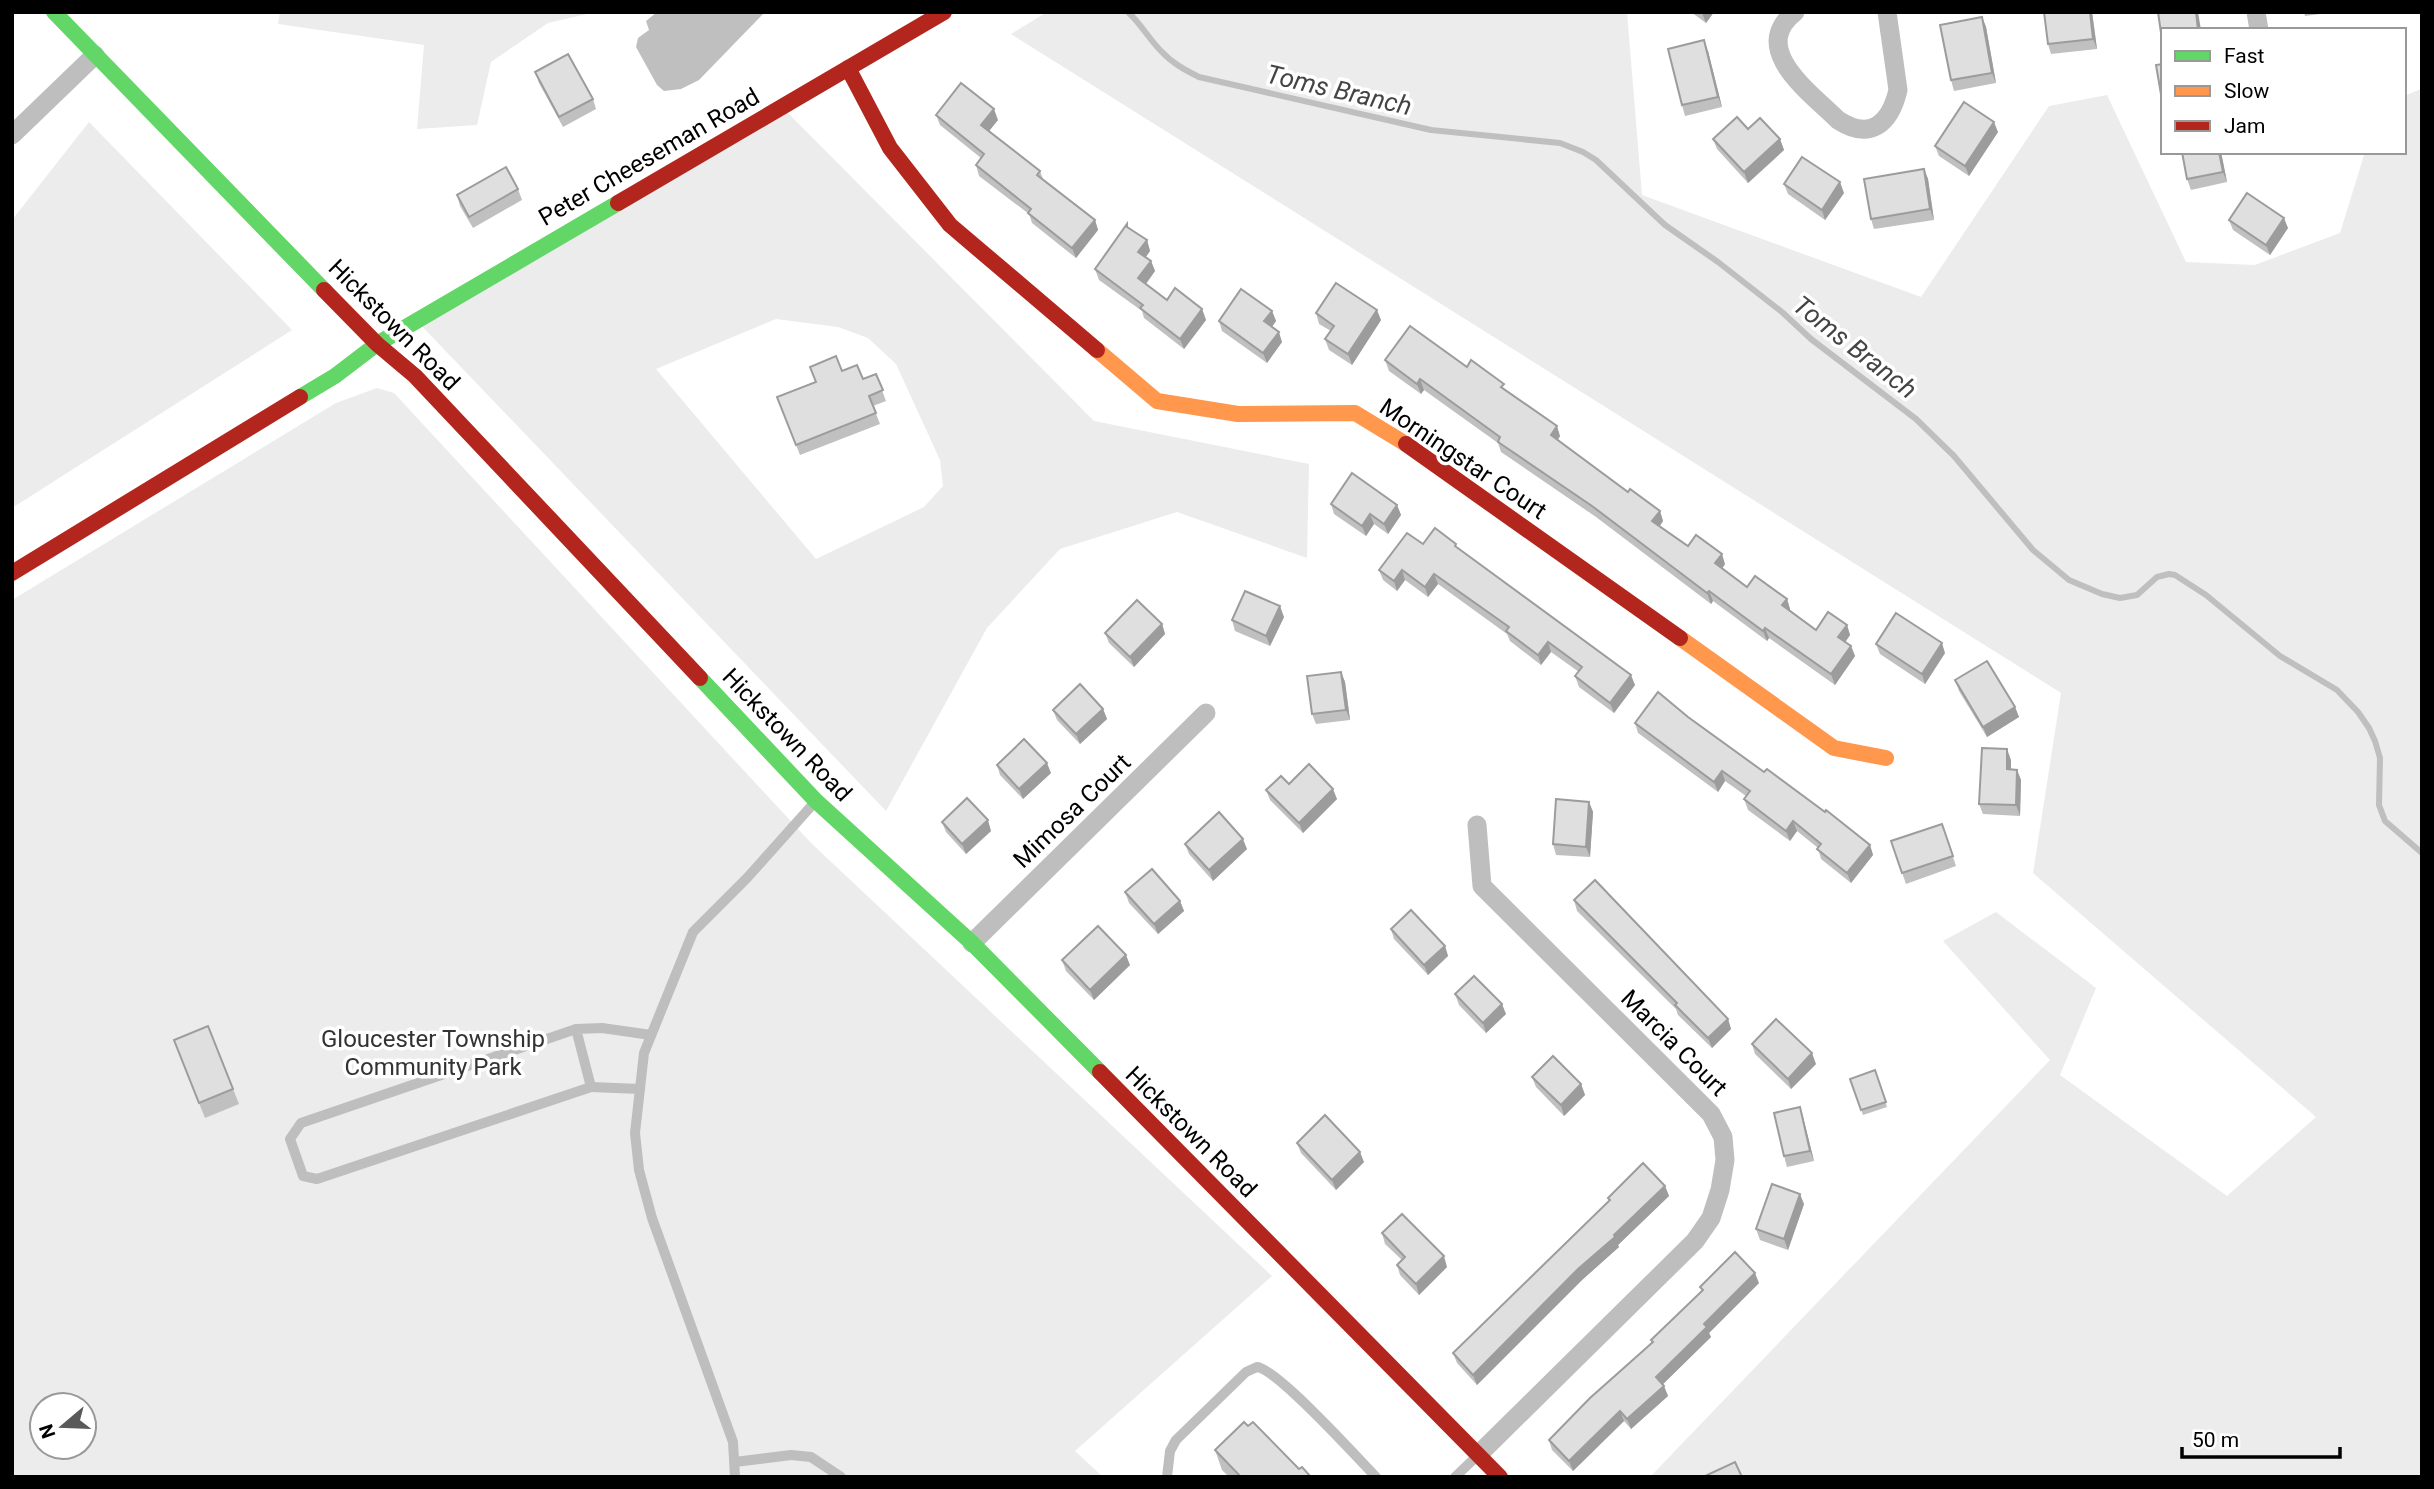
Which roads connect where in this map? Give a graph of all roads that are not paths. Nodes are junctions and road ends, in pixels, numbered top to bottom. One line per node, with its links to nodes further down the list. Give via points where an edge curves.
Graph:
1 (54, 12): 5 (street, Hickstown Road)
2 (944, 12): 6 (street, Peter Cheeseman Road)
3 (1795, 12): 4 (street, via 1780,30 1782,61 1838,120 1864,130 1887,117 1898,90)
4 (1887, 12)
5 (95, 55): 7 (street); 8 (street, Hickstown Road)
6 (848, 68): 8 (street, Peter Cheeseman Road); 11 (street, Morningstar Court, via 890,148 950,225 1157,401 1238,414 1355,414 1409,446 1833,748)
7 (12, 135)
8 (377, 344): 9 (street, Peter Cheeseman Road, via 335,376); 12 (street, Hickstown Road, via 425,386)
9 (12, 573)
10 (1206, 713): 14 (street, Mimosa Court)
11 (1886, 758)
12 (816, 801): 14 (street, Hickstown Road); 16 (lane, via 693,932)
13 (1477, 825): 19 (street, Marcia Court, via 1482,886 1711,1114 1723,1137 1725,1160 1711,1217 1695,1241)
14 (972, 943): 19 (street, Hickstown Road)
15 (576, 1029): 16 (lane); 17 (lane); 17 (lane, via 301,1123 290,1139 303,1176 317,1180)
16 (651, 1035): 18 (lane)
17 (590, 1087): 18 (lane)
18 (640, 1089): 20 (lane, via 635,1133 639,1170 733,1441)
19 (1478, 1455): 25 (lane); 26 (street, Hickstown Road)
20 (735, 1462): 21 (lane); 22 (lane, via 811,1457)
21 (735, 1477)
22 (841, 1477)
23 (1167, 1477): 24 (lane, via 1176,1440 1246,1372 1257,1367 1287,1387)
24 (1376, 1477)
25 (1455, 1477)
26 (1500, 1477)

